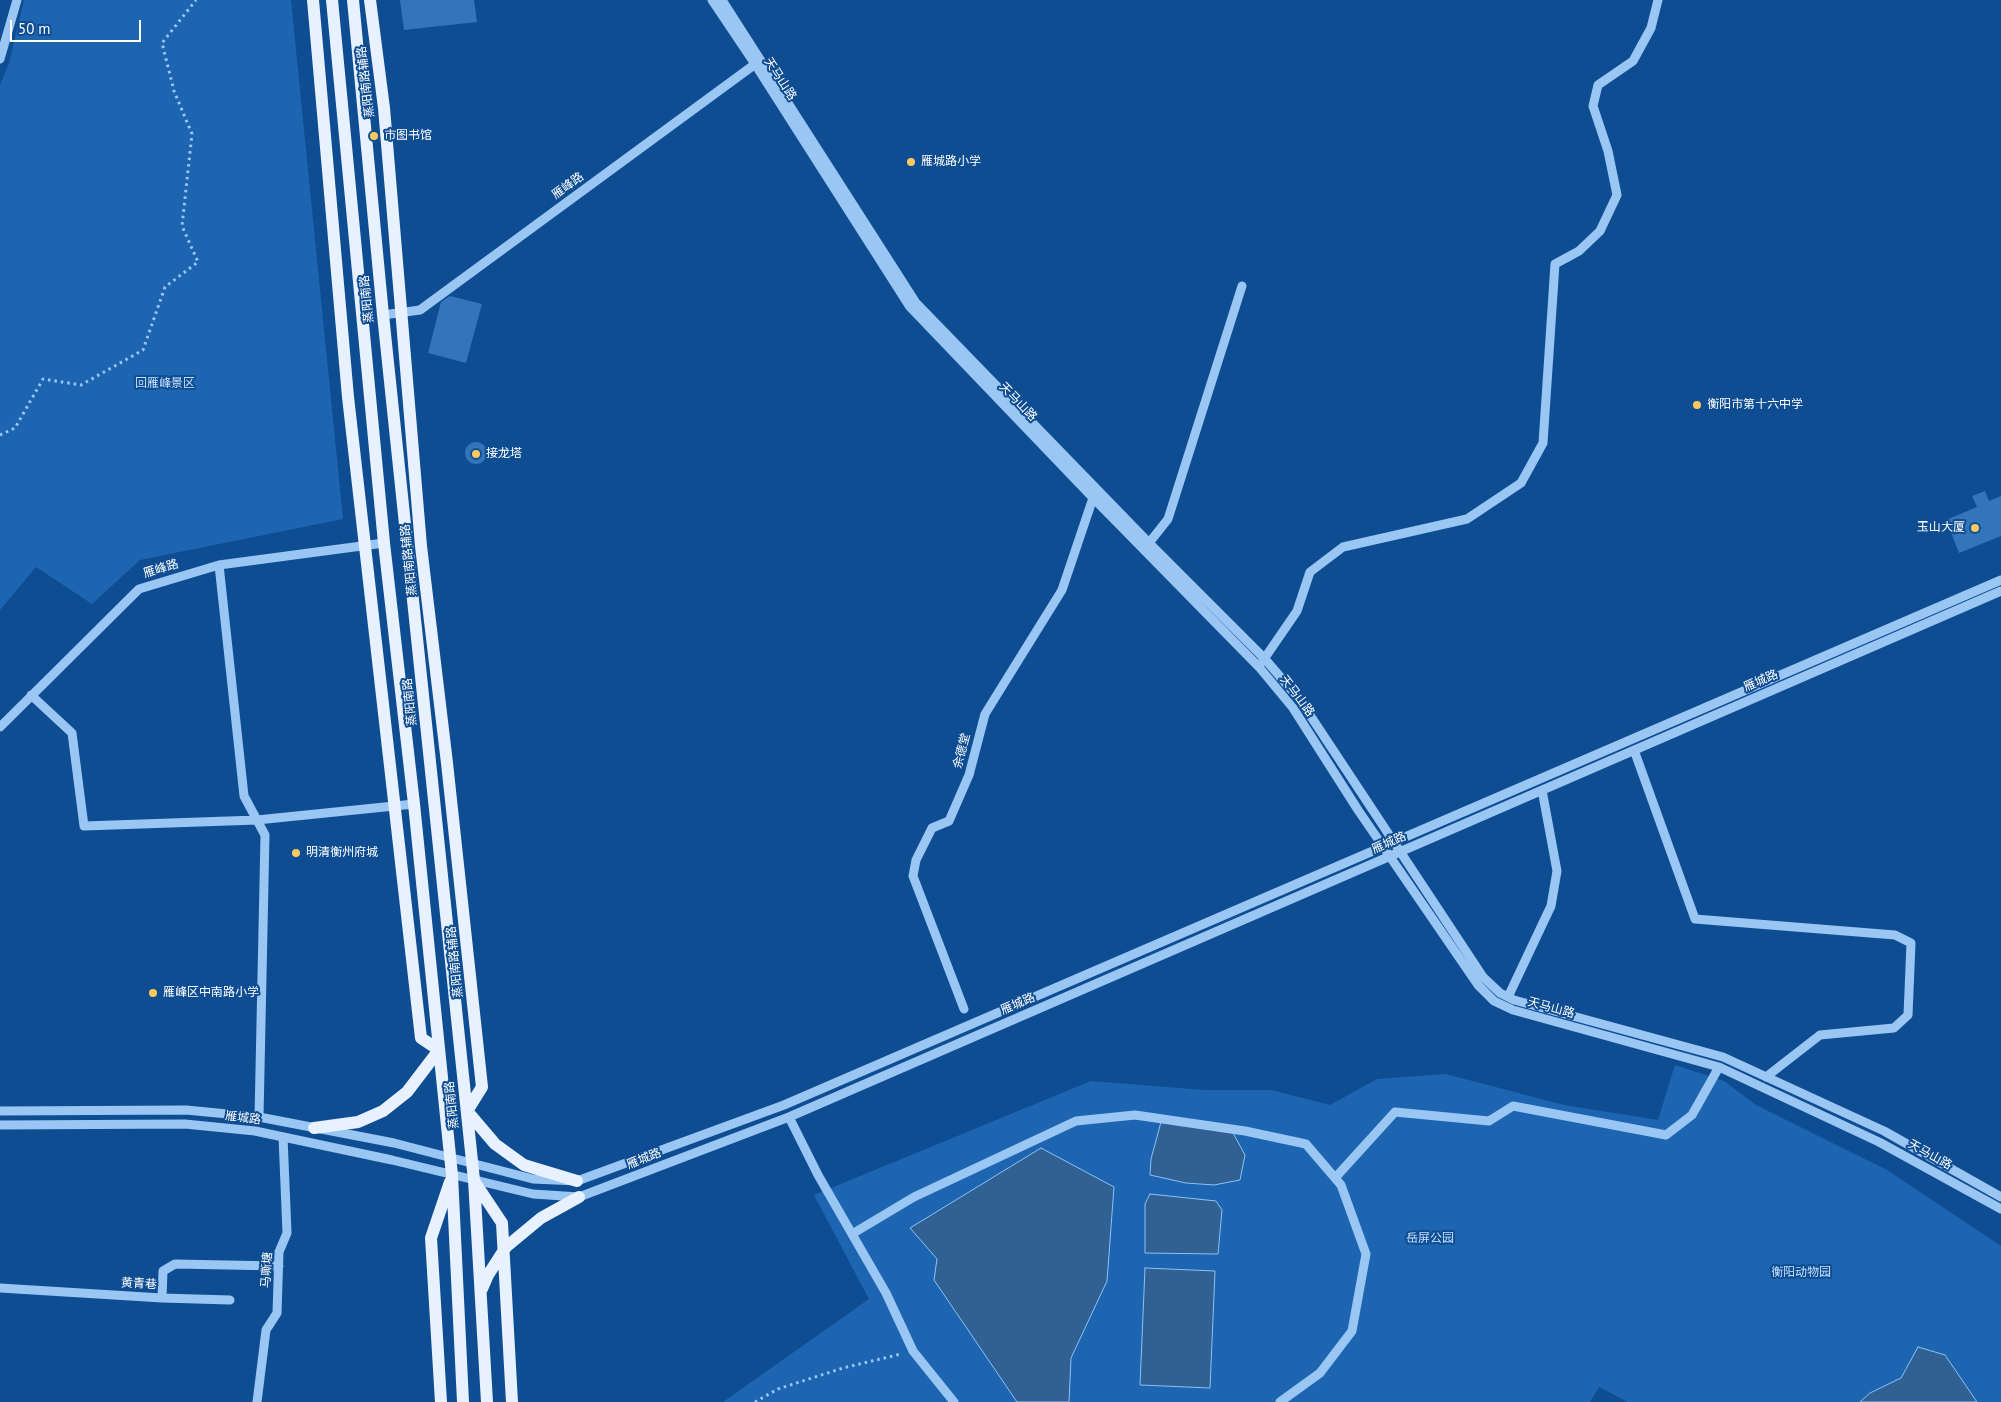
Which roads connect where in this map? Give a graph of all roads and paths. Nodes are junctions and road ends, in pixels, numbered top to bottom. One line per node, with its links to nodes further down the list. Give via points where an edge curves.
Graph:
1 (17, 0): 10 (street)
2 (196, 0): 15 (path, via 162,43 174,91 192,134 182,226 198,262 165,287 143,350 81,384 43,379 14,428)
3 (313, 0): 19 (main road)
4 (332, 0): 17 (main road, 蒸阳南路)
5 (352, 0): 14 (main road, 蒸阳南路)
6 (370, 0): 13 (main road, 蒸阳南路辅路, via 384,108)
7 (712, 0): 11 (street, 天马山路)
8 (722, 0): 11 (street, 天马山路)
9 (1658, 0): 23 (street, via 1651,28 1633,61 1598,85 1593,106 1608,151 1617,195 1600,231 1579,251 1555,264 1543,444 1521,483 1467,519 1343,547 1310,572 1297,611)
10 (0, 59)
11 (758, 62): 13 (street, 雁峰路, via 420,310); 16 (street, 天马山路, via 910,308); 18 (street, 天马山路, via 916,303)
12 (1242, 286): 18 (street, via 1168,519)
13 (401, 313): 14 (street, 雁峰路); 41 (main road, 蒸阳南路辅路, via 420,546 482,1087)
14 (383, 315): 41 (main road, 蒸阳南路)
15 (0, 435)
16 (1093, 498): 23 (street, 天马山路); 36 (street, 余德堂, via 1062,590 985,714 969,775 949,821 932,828 916,860 913,876)
17 (384, 543): 19 (street, 雁峰路); 28 (main road, 蒸阳南路)
18 (1149, 543): 23 (street, 天马山路)
19 (364, 545): 20 (street, 雁峰路); 29 (main road)
20 (219, 565): 24 (street, 雁峰路, via 139,589); 30 (street, via 244,796)
21 (2001, 580): 31 (street, 雁城路)
22 (2001, 591): 26 (street, 雁城路)
23 (1262, 663): 31 (street, 天马山路, via 1300,700); 32 (street, 天马山路)
24 (31, 695): 25 (street, 雁峰路); 30 (street, via 72,733 84,826)
25 (0, 727)
26 (1634, 750): 27 (street, 雁城路); 39 (street, via 1695,919 1895,935 1911,943 1908,1015 1894,1028 1820,1035)
27 (1542, 790): 33 (street, 雁城路); 35 (street, via 1557,871 1551,906)
28 (414, 804): 29 (street); 37 (main road, 蒸阳南路)
29 (394, 806): 30 (street); 37 (main road, via 421,1038)
30 (257, 820): 42 (street, via 265,835)
31 (1394, 842): 32 (street, 雁城路); 33 (street, 天马山路)
32 (1383, 846): 34 (street, 天马山路); 52 (street, 雁城路, via 784,1105)
33 (1401, 851): 34 (street, 雁城路); 35 (street, 天马山路, via 1483,976)
34 (1390, 856): 38 (street, 天马山路, via 1478,985 1494,1001 1513,1010); 43 (street, 雁城路)
35 (1508, 997): 39 (street, 天马山路, via 1723,1057)
36 (964, 1009)
37 (439, 1050): 45 (main road, via 407,1092 383,1110 358,1122); 47 (main road, 蒸阳南路)
38 (1719, 1067): 50 (street, via 1692,1115 1666,1135 1513,1106 1488,1121 1395,1112); 55 (street, 天马山路, via 1879,1142)
39 (1766, 1077): 54 (street, 天马山路, via 1884,1131)
40 (0, 1111): 42 (street, 雁城路, via 186,1110)
41 (466, 1111): 48 (main road, 蒸阳南路); 52 (main road, via 495,1144 524,1165)
42 (260, 1117): 45 (street, 雁城路)
43 (790, 1117): 53 (street, 雁城路); 56 (street)
44 (0, 1125): 46 (street, 雁城路, via 185,1124)
45 (314, 1128): 47 (street, 雁城路, via 394,1143)
46 (283, 1137): 49 (street, 雁城路); 58 (street, 马嘶塘, via 287,1233 279,1252)
47 (450, 1158): 48 (street, 雁城路); 49 (main road, 蒸阳南路)
48 (472, 1163): 51 (main road, 蒸阳南路); 52 (street, 雁城路, via 534,1179)
49 (452, 1175): 51 (street, 雁城路); 65 (main road, via 431,1238); 66 (main road, 蒸阳南路)
50 (1335, 1178): 56 (street, via 1306,1144 1135,1115 1076,1121 914,1197); 71 (street, via 1341,1185 1366,1254 1352,1331 1320,1374)
51 (474, 1180): 53 (street, 雁城路, via 533,1194); 57 (main road, via 502,1223); 60 (main road, 蒸阳南路)
52 (577, 1182)
53 (579, 1197): 57 (main road, via 540,1218)
54 (2001, 1197)
55 (2001, 1209)
56 (852, 1234): 63 (street)
57 (504, 1251): 60 (main road); 68 (main road)
58 (279, 1266): 61 (street, 黄青巷, via 175,1264 163,1271); 64 (street, 马嘶塘, via 278,1313 266,1330)
59 (0, 1288): 61 (street, 黄青巷)
60 (480, 1294): 67 (main road, 蒸阳南路)
61 (162, 1298): 62 (street)
62 (230, 1300)
63 (914, 1351): 69 (path, via 843,1368 778,1389); 70 (street)
64 (257, 1402)
65 (441, 1402)
66 (463, 1402)
67 (487, 1402)
68 (512, 1402)
69 (755, 1402)
70 (954, 1402)
71 (1280, 1402)

